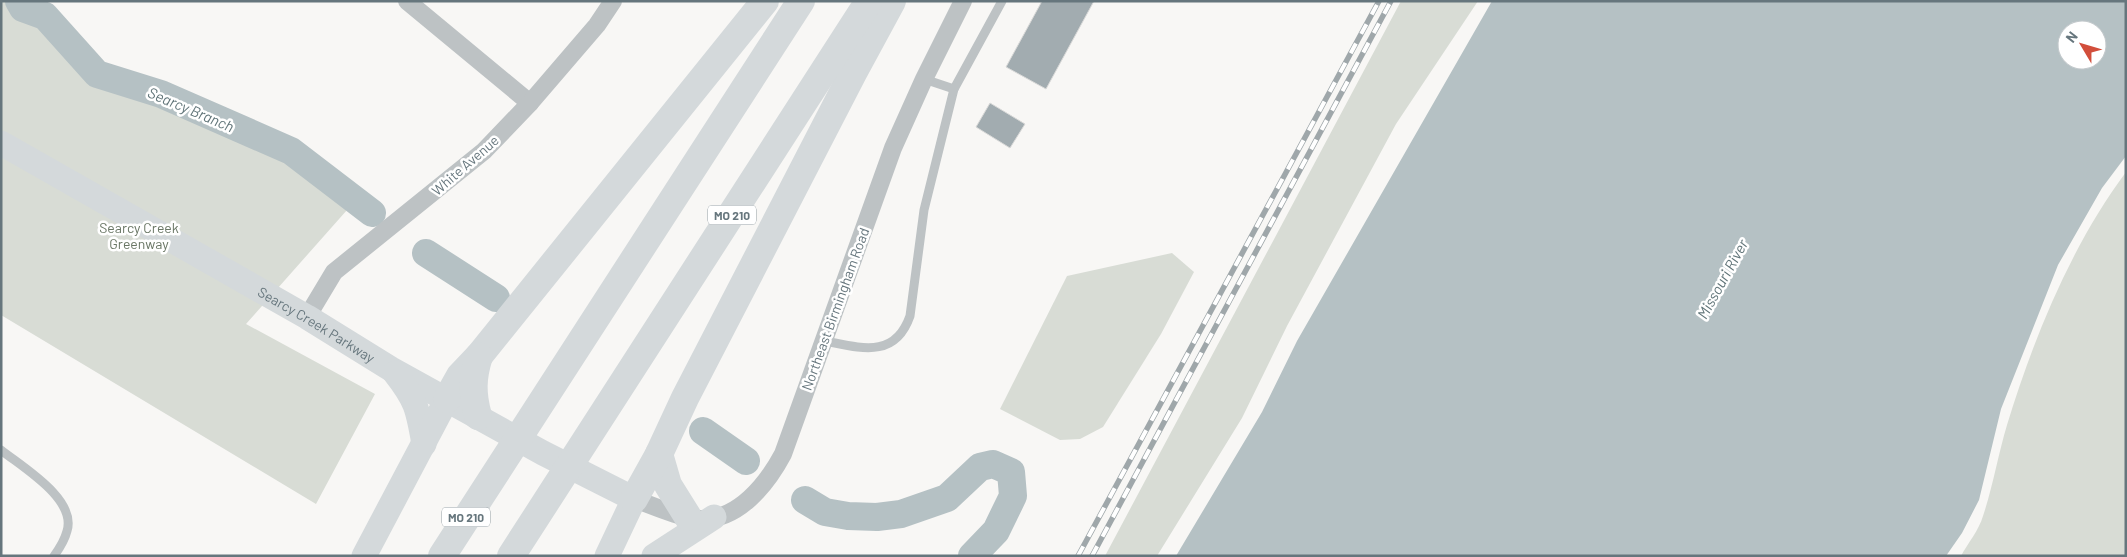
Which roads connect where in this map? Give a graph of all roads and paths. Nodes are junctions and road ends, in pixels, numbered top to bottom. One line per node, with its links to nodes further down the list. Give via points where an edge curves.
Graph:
1 (407, 1): 11 (street)
2 (613, 1): 11 (street, White Avenue, via 597,25)
3 (765, 1): 15 (highway)
4 (801, 1): 26 (highway, MO 210)
5 (869, 1): 27 (highway, MO 210)
6 (892, 1): 21 (highway)
7 (963, 1): 9 (street, Northeast Birmingham Road)
8 (1002, 1): 10 (lane)
9 (924, 80): 10 (lane); 14 (street, Northeast Birmingham Road, via 893,148)
10 (954, 89): 14 (lane, via 924,210 907,326 888,345 874,348)
11 (530, 102): 13 (street, White Avenue, via 484,151 334,272)
12 (1, 143): 13 (street, Searcy Creek Parkway)
13 (307, 317): 16 (street, Searcy Creek Parkway)
14 (825, 341): 23 (street, Northeast Birmingham Road, via 776,468 740,507 726,514)
15 (479, 356): 17 (highway, via 460,376); 18 (highway, via 472,389)
16 (391, 369): 17 (street, Searcy Creek Parkway); 19 (street, via 411,394)
17 (447, 399): 18 (street, Searcy Creek Parkway); 19 (street)
18 (478, 416): 22 (street, Searcy Creek Parkway, via 543,454)
19 (424, 444): 25 (street)
20 (1, 450): 24 (lane, via 52,490 63,505 68,531)
21 (659, 454): 22 (highway); 23 (highway, via 668,485)
22 (634, 499): 23 (street); 28 (street)
23 (701, 517): 29 (street)
24 (54, 556)
25 (364, 556)
26 (442, 556)
27 (511, 556)
28 (607, 556)
29 (654, 556)

